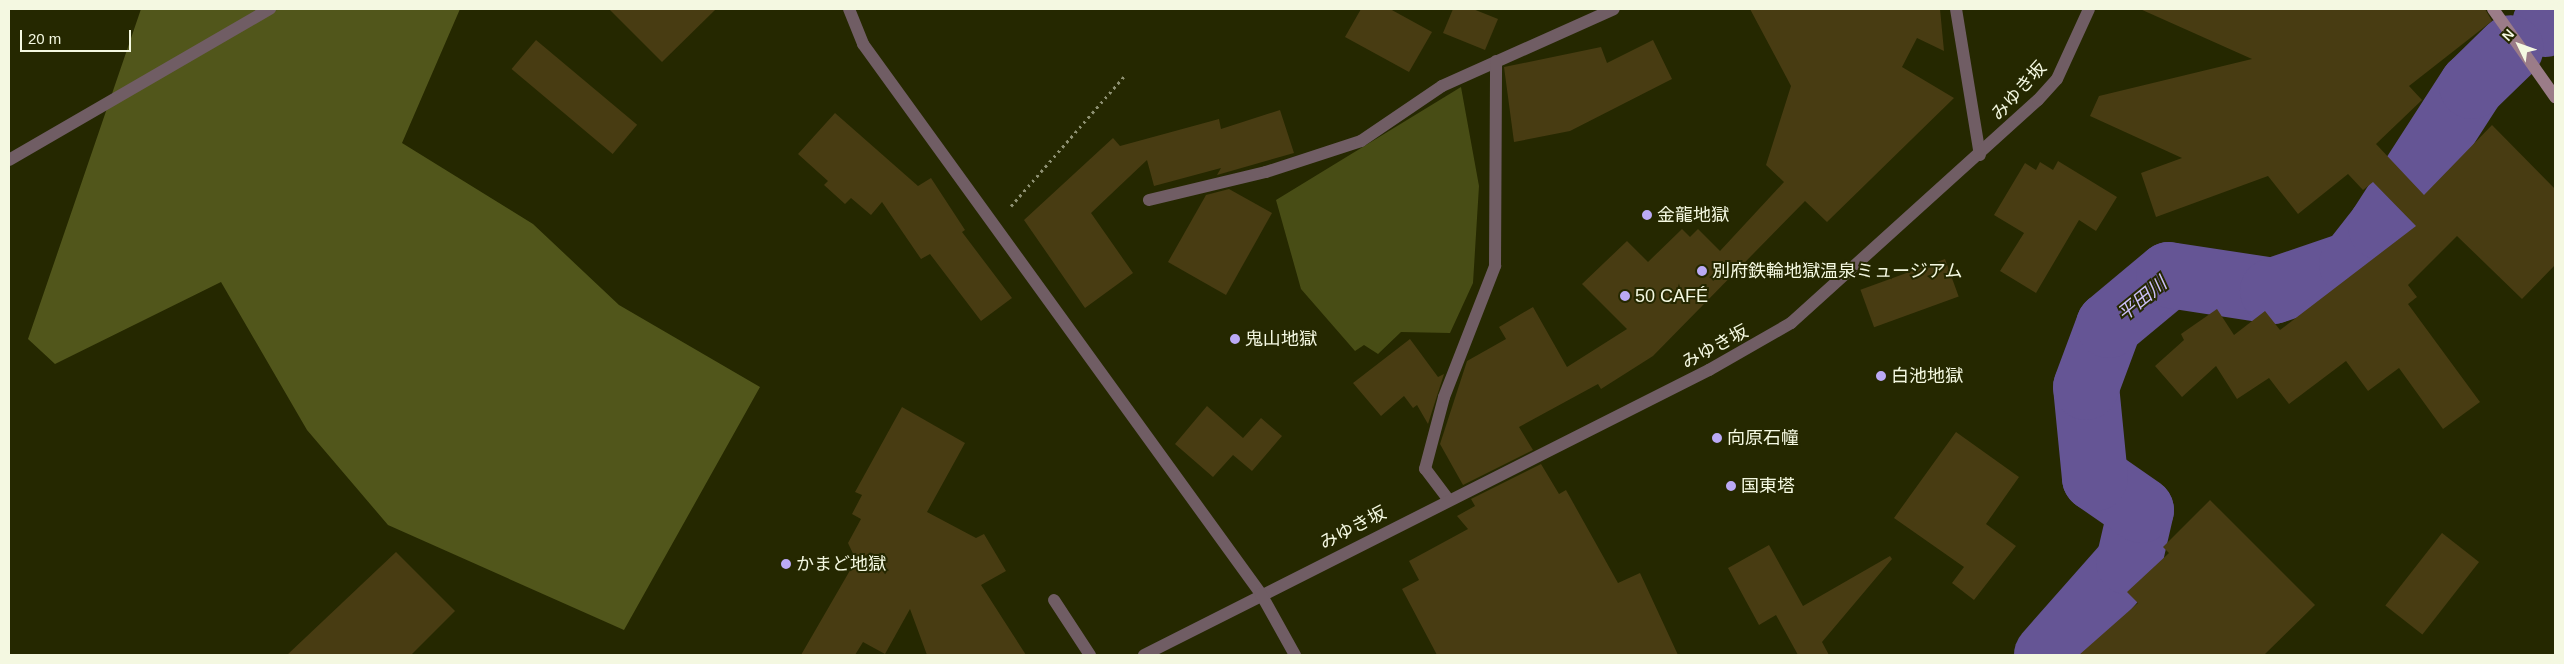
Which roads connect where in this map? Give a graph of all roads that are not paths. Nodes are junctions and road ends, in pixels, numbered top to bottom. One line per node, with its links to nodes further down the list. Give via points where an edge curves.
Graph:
1 (270, 9): 10 (street)
2 (849, 9): 13 (street, via 863,44 993,228)
3 (1614, 9): 7 (street)
4 (1956, 9): 9 (street)
5 (2089, 9): 9 (street, みゆき坂, via 2057,78)
6 (2493, 9): 8 (main road)
7 (1496, 61): 11 (street, via 1442,86 1361,142 1266,172); 12 (street, via 1495,266 1444,397 1425,469)
8 (2555, 97)
9 (1980, 155): 12 (street, みゆき坂, via 1792,323 1756,346)
10 (9, 160)
11 (1149, 200)
12 (1448, 499): 13 (street, みゆき坂)
13 (1261, 594): 16 (street, みゆき坂); 17 (street)
14 (1054, 600): 15 (street)
15 (1090, 655)
16 (1144, 655)
17 (1295, 655)

